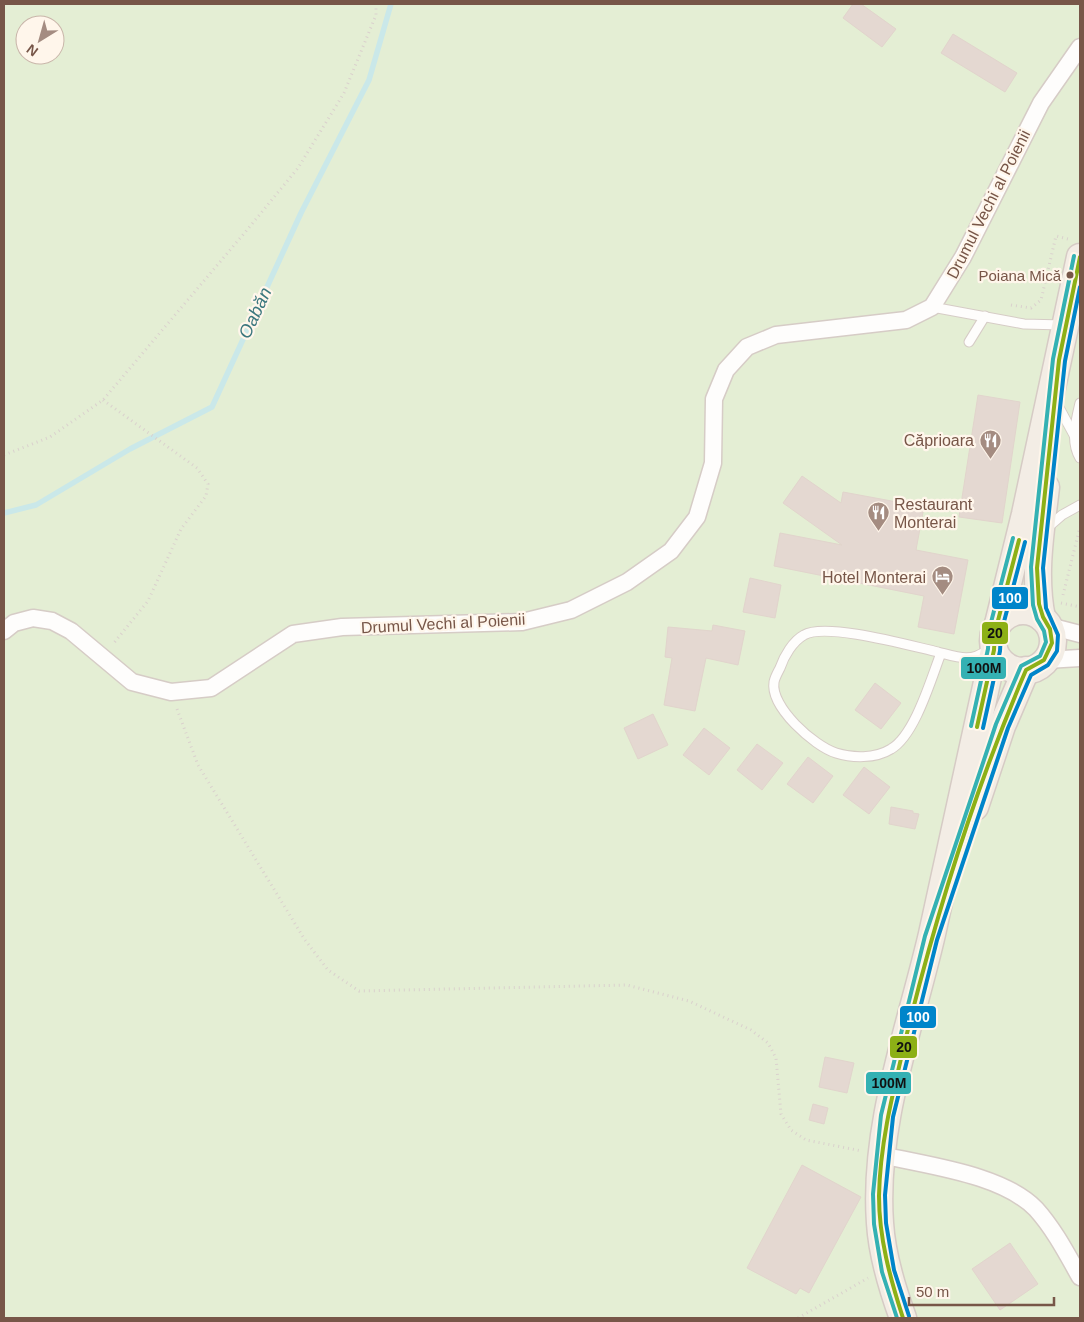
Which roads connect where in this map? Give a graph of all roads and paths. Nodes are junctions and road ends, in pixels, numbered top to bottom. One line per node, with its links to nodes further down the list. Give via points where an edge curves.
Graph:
1 (376, 4): 10 (path, via 373,23 344,93 298,168)
2 (1080, 47): 5 (street, Drumul Vechi al Poienii, via 1040,103 963,257)
3 (1076, 249): 4 (path, via 1056,236 1041,300 1031,308); 7 (main road)
4 (1011, 305)
5 (932, 307): 6 (lane); 27 (street, Drumul Vechi al Poienii, via 906,320 776,334 746,347 726,370 714,398 713,463 697,516 671,551 619,586 571,610 522,622 342,627 293,634 211,688)
6 (985, 316): 7 (lane, via 1024,324); 8 (lane)
7 (1066, 326): 9 (main road)
8 (969, 342)
9 (1059, 360): 11 (main road); 22 (main road)
10 (103, 400): 13 (path, via 50,437); 24 (path, via 197,468 208,484 206,496 181,529 148,601)
11 (1068, 402): 12 (lane); 12 (lane); 17 (main road)
12 (1075, 437): 14 (lane)
13 (4, 455)
14 (1080, 458)
15 (1080, 506): 17 (lane, via 1062,515)
16 (1080, 527): 18 (path, via 1060,603)
17 (1041, 533): 19 (main road, via 1037,585)
18 (1080, 607)
19 (1046, 622): 21 (street); 22 (main road, via 1034,613 1014,612); 26 (main road, via 1053,644)
20 (4, 630): 24 (street, Drumul Vechi al Poienii, via 32,618 52,622 71,631)
21 (1080, 634)
22 (995, 640): 23 (lane, via 979,656 969,659); 26 (main road, via 1003,663 1010,668); 28 (main road)
23 (940, 653): 23 (lane, via 914,723 891,749 862,758 834,753 806,732 779,705 774,683 783,660 804,634 822,630)
24 (101, 658): 27 (street, Drumul Vechi al Poienii, via 132,682)
25 (1080, 658): 26 (street)
26 (1036, 665): 28 (main road, via 1002,726)
27 (171, 692): 29 (path, via 198,765 305,940 328,970 359,991 627,985 689,1000 751,1030 768,1044 776,1058 781,1114 791,1130 806,1140)
28 (931, 938): 29 (main road, via 896,1075)
29 (882, 1155): 30 (main road, via 880,1224); 31 (street, via 989,1182 1016,1194 1035,1208 1052,1229)
30 (888, 1271): 32 (path, via 846,1289); 33 (main road)
31 (1080, 1277)
32 (798, 1318)
33 (903, 1318)

